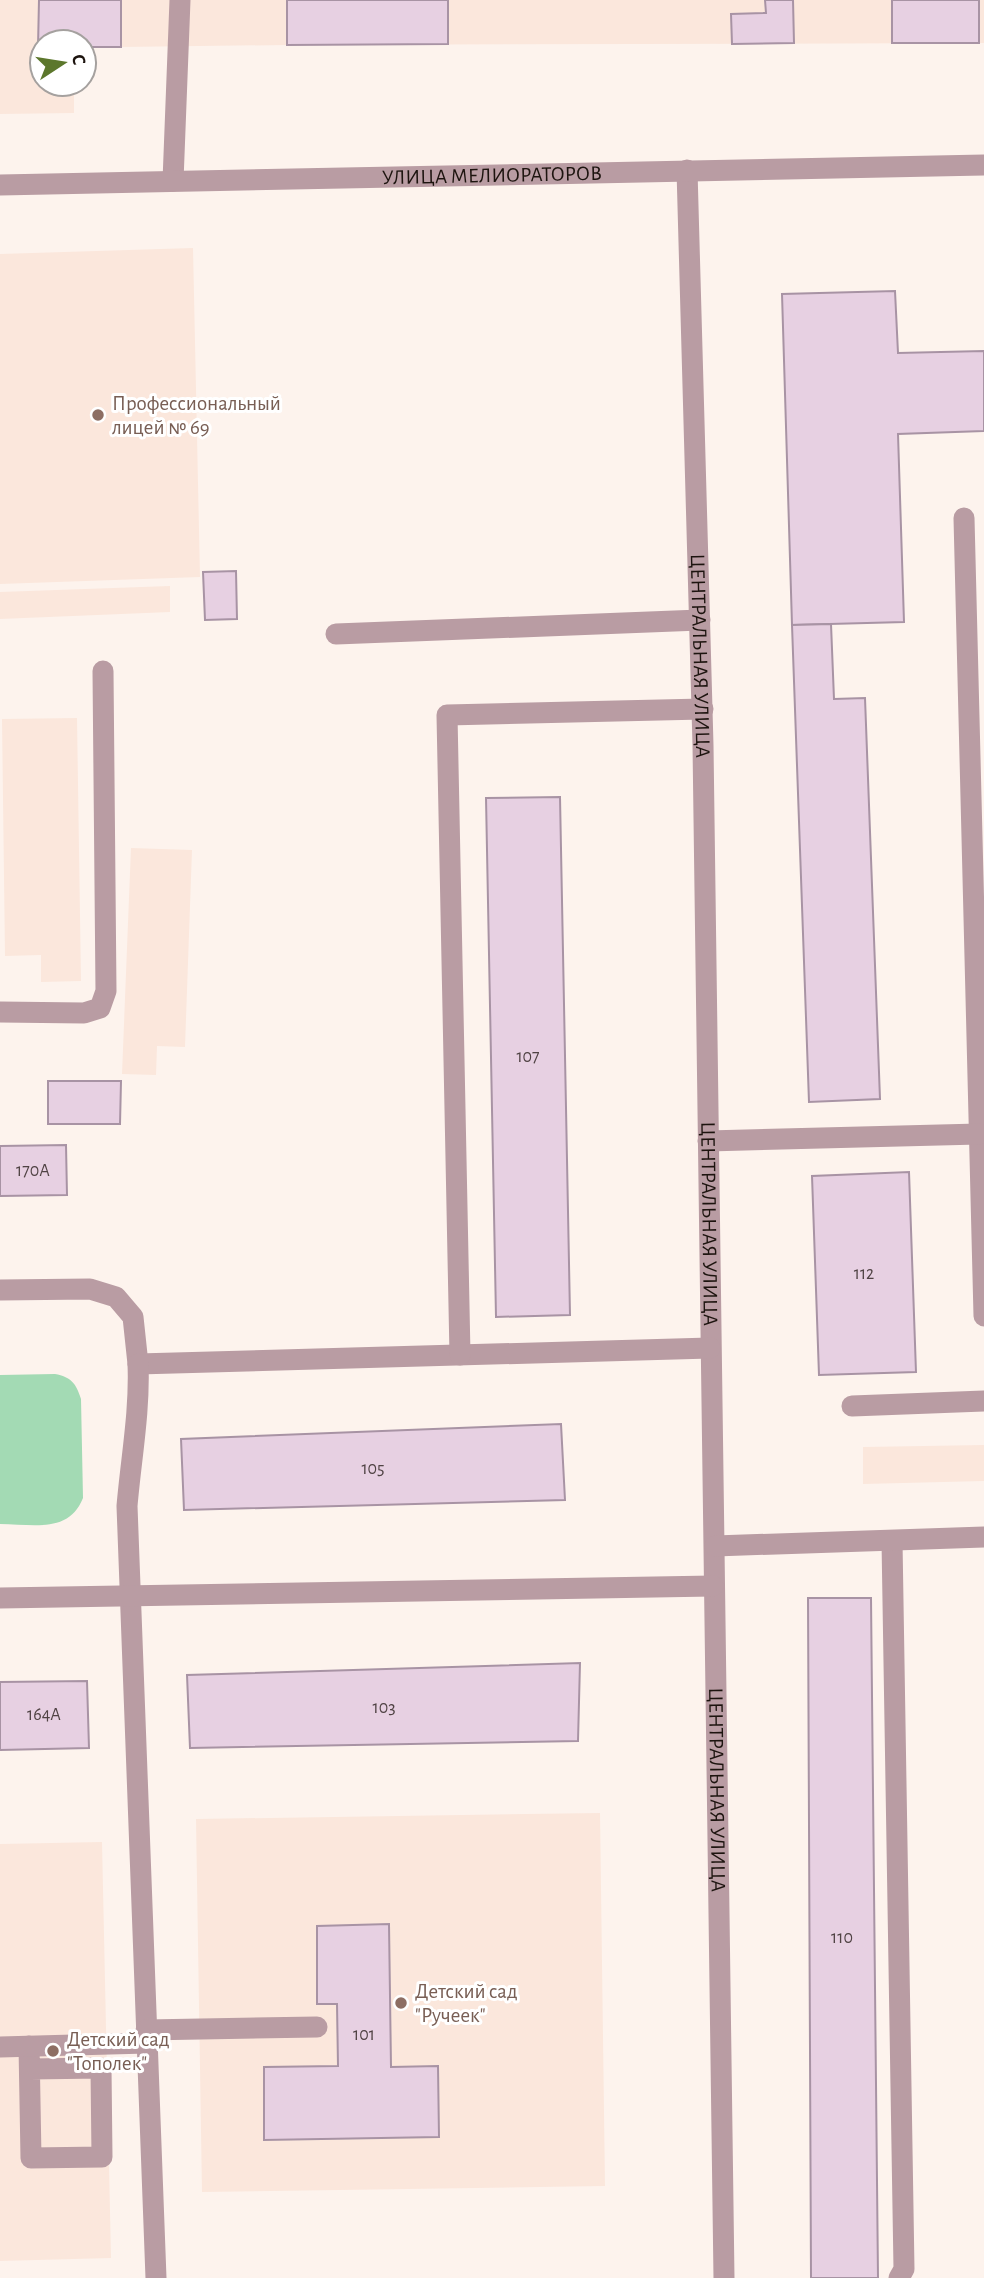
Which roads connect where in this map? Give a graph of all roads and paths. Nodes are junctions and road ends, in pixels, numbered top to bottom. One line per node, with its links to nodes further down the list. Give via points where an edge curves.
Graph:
1 (180, 0): 4 (street)
2 (984, 165): 3 (street, УЛИЦА МЕЛИОРАТОРОВ)
3 (687, 170): 4 (street, УЛИЦА МЕЛИОРАТОРОВ); 7 (street, ЦЕНТРАЛЬНАЯ УЛИЦА)
4 (173, 181): 5 (street, УЛИЦА МЕЛИОРАТОРОВ)
5 (0, 185)
6 (964, 518): 12 (street)
7 (700, 620): 8 (street); 10 (street, ЦЕНТРАЛЬНАЯ УЛИЦА)
8 (336, 634)
9 (103, 671): 11 (street, via 106,991 100,1008 84,1013)
10 (702, 709): 13 (street, ЦЕНТРАЛЬНАЯ УЛИЦА); 17 (street, via 447,715)
11 (0, 1013)
12 (979, 1134): 13 (street); 15 (street)
13 (708, 1141): 16 (street, ЦЕНТРАЛЬНАЯ УЛИЦА)
14 (0, 1290): 18 (street, via 90,1289 116,1297 133,1317)
15 (984, 1316)
16 (710, 1348): 17 (street); 23 (street, ЦЕНТРАЛЬНАЯ УЛИЦА)
17 (460, 1355): 18 (street)
18 (138, 1364): 25 (street, via 127,1506)
19 (984, 1401): 20 (street)
20 (852, 1406)
21 (984, 1537): 22 (street)
22 (892, 1541): 23 (street); 34 (street, via 904,2269)
23 (715, 1546): 24 (street, ЦЕНТРАЛЬНАЯ УЛИЦА)
24 (713, 1586): 25 (street); 33 (street, ЦЕНТРАЛЬНАЯ УЛИЦА)
25 (131, 1594): 26 (street); 28 (street)
26 (0, 1598)
27 (317, 2027): 28 (street)
28 (147, 2037): 29 (street); 32 (street)
29 (29, 2046): 30 (street); 31 (street)
30 (0, 2047)
31 (30, 2069): 31 (street, via 101,2068 102,2157 31,2158)
32 (156, 2278)
33 (724, 2278)
34 (899, 2278)

